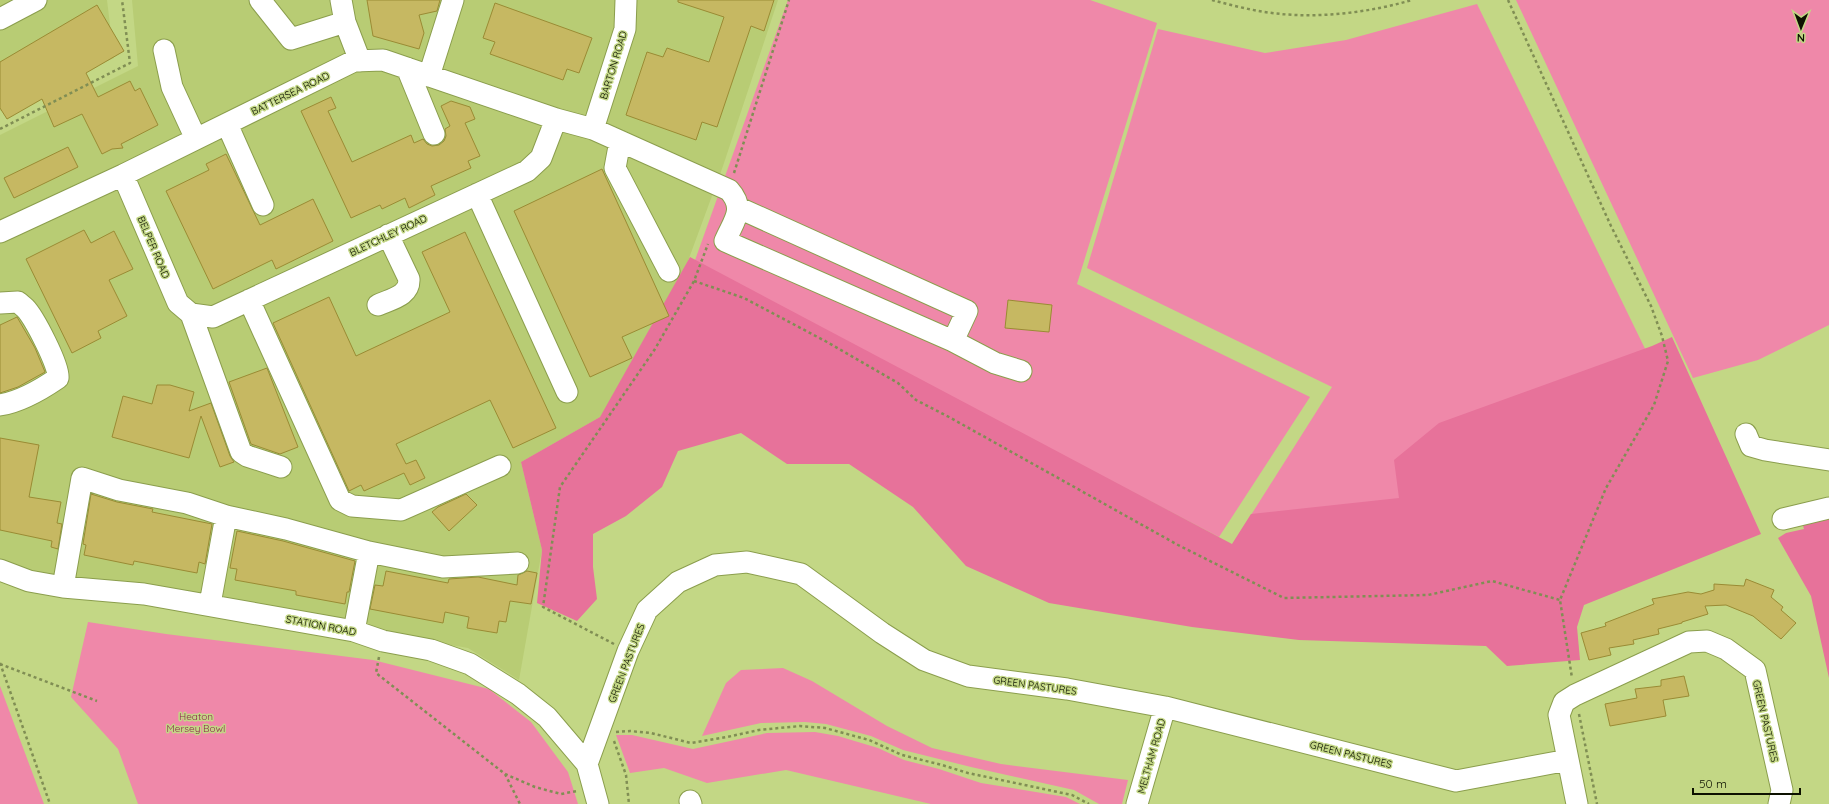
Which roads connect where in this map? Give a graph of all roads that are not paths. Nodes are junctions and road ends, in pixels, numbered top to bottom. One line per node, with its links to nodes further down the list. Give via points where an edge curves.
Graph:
1 (36, 0): 6 (street)
2 (260, 0): 7 (street, via 291,38)
3 (341, 0): 7 (street)
4 (453, 0): 11 (street)
5 (626, 0): 14 (street, BARTON ROAD, via 625,29)
6 (0, 19)
7 (345, 22): 9 (street)
8 (164, 50): 16 (street, via 172,87)
9 (360, 61): 10 (street, BATTERSEA ROAD, via 383,60); 13 (street, BATTERSEA ROAD, via 354,61)
10 (407, 68): 11 (street, BATTERSEA ROAD); 15 (street)
11 (429, 76): 12 (street, BATTERSEA ROAD)
12 (556, 119): 14 (street, BATTERSEA ROAD); 19 (street, BLETCHLEY ROAD, via 541,158 527,171)
13 (227, 124): 16 (street, BATTERSEA ROAD); 20 (street)
14 (593, 129): 17 (street)
15 (434, 134)
16 (196, 139): 18 (street, BATTERSEA ROAD)
17 (620, 141): 21 (street, via 729,190 736,198); 24 (street, via 615,168)
18 (123, 175): 22 (street, BATTERSEA ROAD); 28 (street, BELPER ROAD, via 178,303)
19 (477, 194): 23 (street, BLETCHLEY ROAD); 31 (street)
20 (263, 205)
21 (739, 208): 29 (street, via 967,311); 29 (street, via 725,241)
22 (0, 232)
23 (388, 235): 26 (street, BLETCHLEY ROAD); 27 (street, via 410,286 402,294)
24 (669, 271)
25 (1, 300): 32 (street, via 18,302 25,308 52,357 58,378 22,397)
26 (249, 300): 28 (street, BLETCHLEY ROAD, via 213,316); 36 (street, via 340,500 352,506 401,510)
27 (378, 305)
28 (191, 314): 35 (street, via 241,452)
29 (953, 341): 30 (street, via 995,363)
30 (1021, 371)
31 (567, 392)
32 (0, 405)
33 (1746, 434): 34 (street, via 1751,446)
34 (1829, 460)
35 (281, 466)
36 (500, 466)
37 (1829, 508): 39 (street)
38 (226, 516): 40 (street, via 286,529); 43 (street, via 187,503 119,490 82,478); 44 (street)
39 (1783, 519)
40 (369, 552): 41 (street, via 443,567); 45 (street)
41 (518, 563)
42 (0, 570): 43 (street, STATION ROAD, via 30,581)
43 (63, 587): 44 (street, STATION ROAD, via 144,594)
44 (210, 604): 45 (street, STATION ROAD)
45 (354, 631): 48 (street, STATION ROAD, via 383,641 431,650 470,664 518,694 547,717)
46 (1165, 708): 47 (street, GREEN PASTURES, via 1067,689 968,676 924,660 882,633 802,574 747,562 715,565 678,582 647,610 628,652); 49 (street, GREEN PASTURES, via 1456,781); 52 (street, MELTHAM ROAD)
47 (606, 726): 48 (street, GREEN PASTURES); 50 (street, GREEN PASTURES)
48 (567, 740): 50 (street, STATION ROAD)
49 (1568, 760): 53 (street, GREEN PASTURES); 54 (street, GREEN PASTURES, via 1560,715 1564,702 1575,694 1689,642 1707,641 1726,649 1755,670 1782,790)
50 (587, 764): 51 (street, STATION ROAD)
51 (595, 795)
52 (1137, 804)
53 (1578, 804)
54 (1780, 804)

